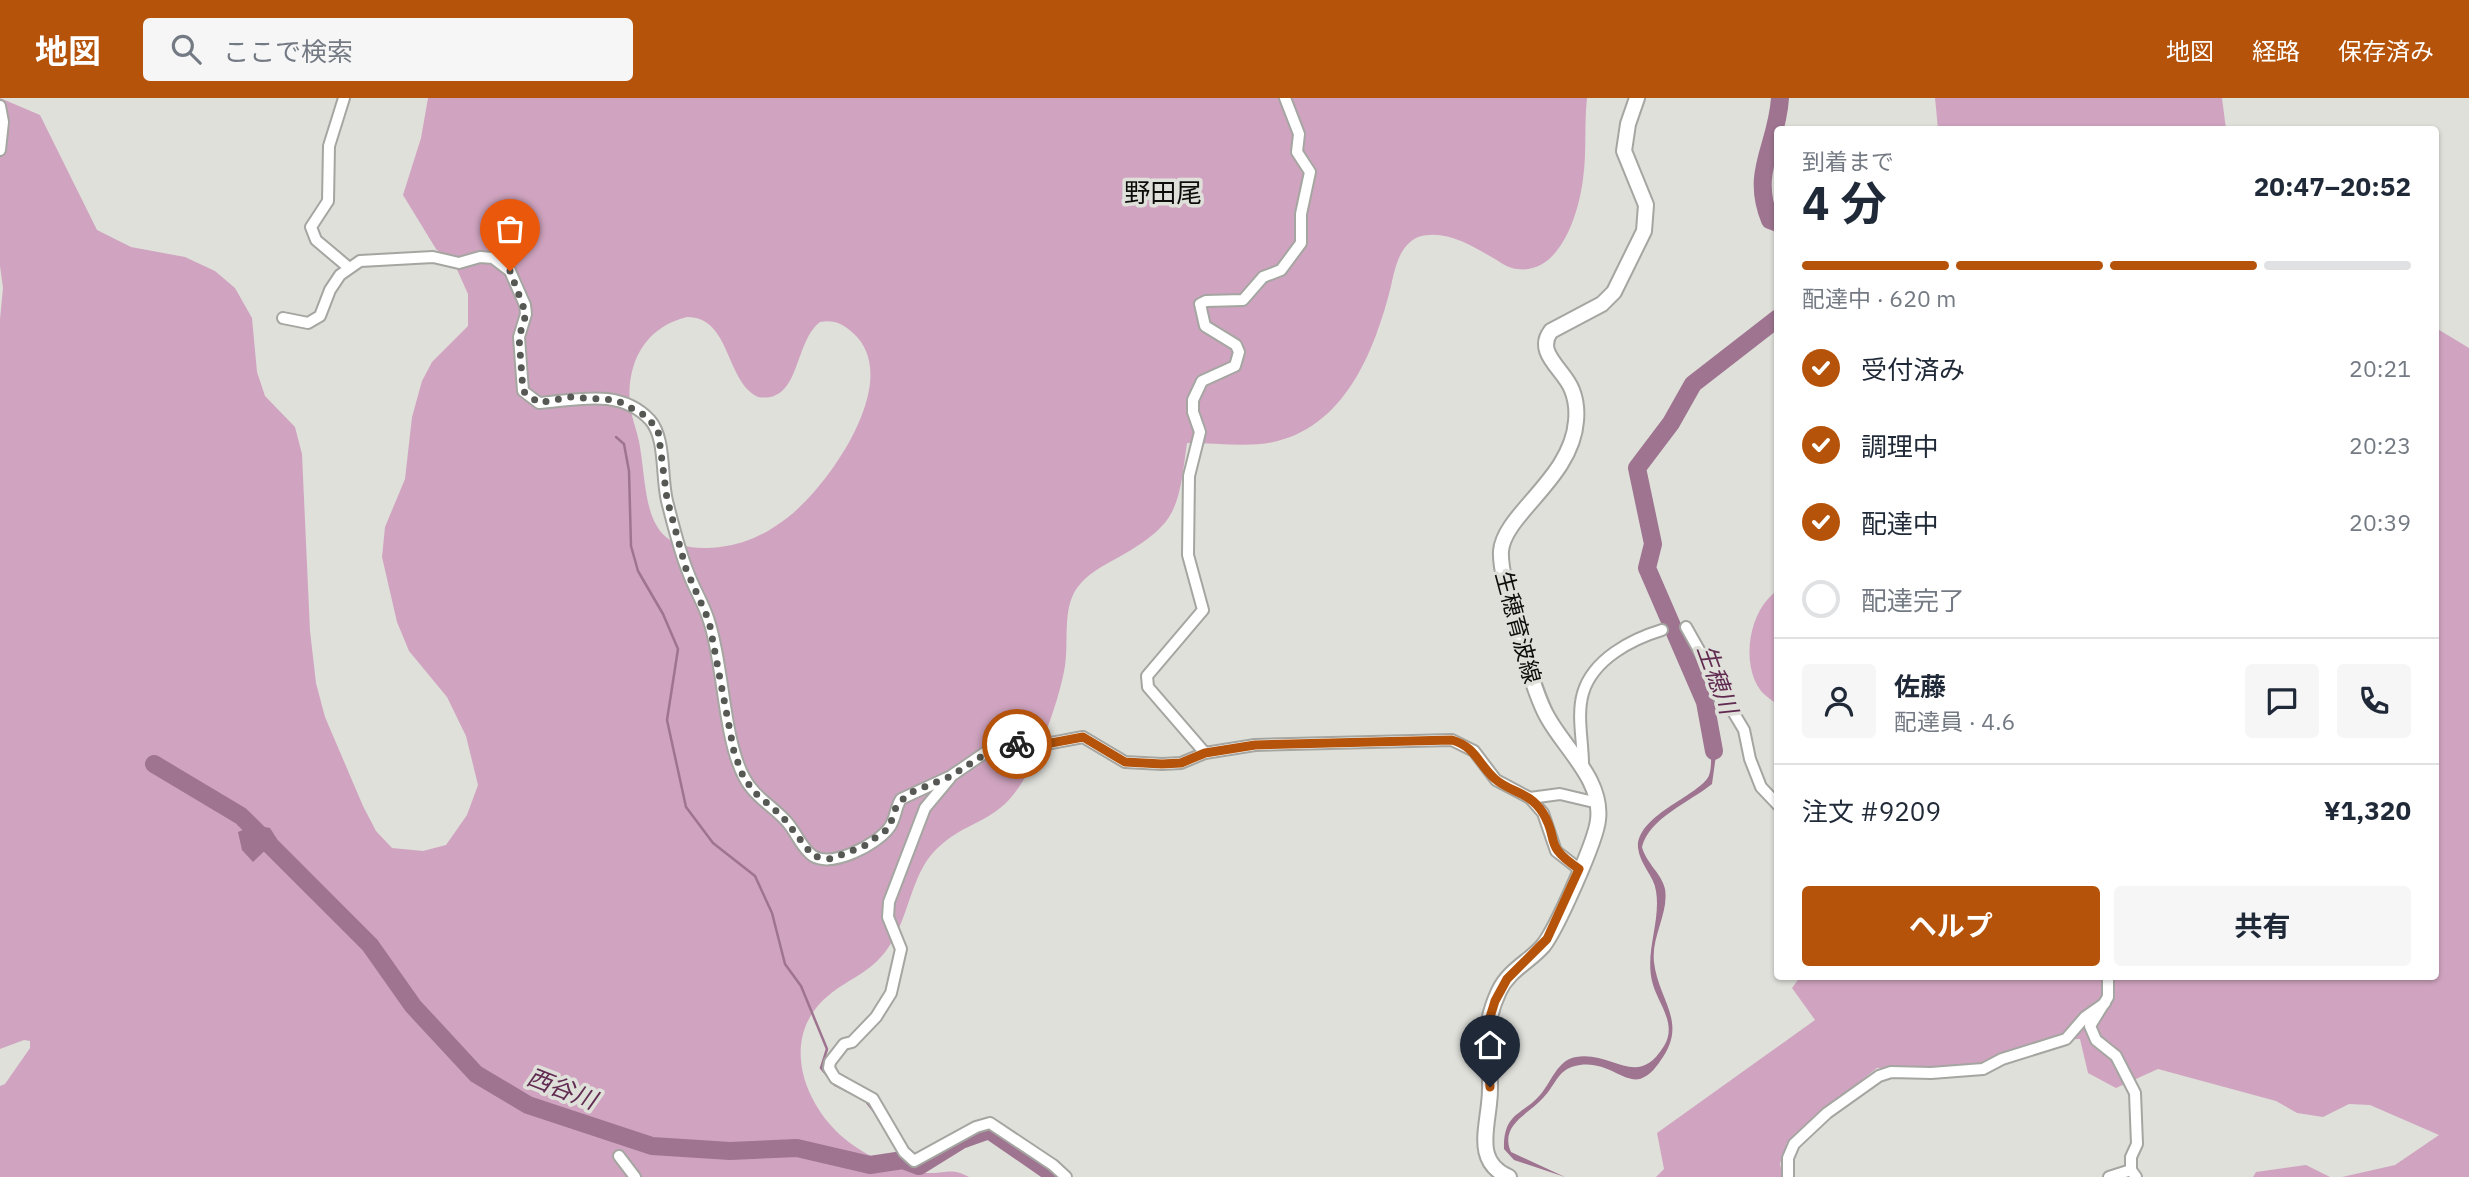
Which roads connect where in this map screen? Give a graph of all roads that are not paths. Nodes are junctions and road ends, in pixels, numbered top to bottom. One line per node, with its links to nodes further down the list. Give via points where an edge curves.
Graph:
1 (2, 98): 5 (street)
2 (344, 98): 7 (street, via 329,146 328,204 311,227 316,240)
3 (1285, 98): 11 (street, via 1299,134 1297,152 1310,172 1301,241 1280,270 1264,276 1243,300 1200,304 1205,326 1236,345 1239,352 1235,366 1199,384 1192,405 1200,440 1189,476 1188,555 1204,605 1147,676 1148,687)
4 (1637, 98): 12 (main road, 生穂育波線, via 1624,150 1646,205 1644,232 1614,292 1547,336 1549,356 1572,389 1574,434 1555,474 1508,531 1501,552 1539,698)
5 (0, 105): 6 (street)
6 (0, 150)
7 (348, 267): 8 (street, via 330,290 320,316 308,323); 13 (street, via 370,259 433,257 459,263 486,256 499,261 510,271 525,305 519,337 523,391 539,403 569,397 616,400 651,421 660,437 667,499 686,569 709,621 734,752 754,792 782,816 813,856 831,859 864,846 889,828 901,799)
8 (283, 318)
9 (1686, 626): 15 (street, via 1721,702 1744,730 1761,787)
10 (1662, 630): 12 (street, via 1629,642 1583,692)
11 (1205, 753): 13 (street, via 1181,763 1125,762 1090,739 1074,737 1035,746 998,746); 14 (street, via 1255,745 1452,740 1477,754 1496,780)
12 (1583, 770): 16 (main road, 生穂育波線)
13 (951, 776): 23 (street, via 923,811 889,902 888,917 901,949 891,993 876,1017 852,1042 844,1044 829,1068 835,1078 873,1099 914,1161 990,1124)
14 (1530, 798): 16 (street, via 1560,794); 17 (street, via 1547,821 1556,852)
15 (1774, 801)
16 (1598, 803): 17 (main road, via 1598,823)
17 (1579, 869): 24 (main road, via 1547,939 1500,989 1486,1030 1490,1099 1485,1149 1491,1165)
18 (2108, 980): 19 (street)
19 (2105, 1003): 21 (street, via 2090,1026 2096,1040 2116,1056 2135,1093); 25 (street, via 2066,1039 1983,1069 1879,1076 1826,1113 1794,1144)
20 (619, 1156): 22 (street)
21 (2133, 1173): 26 (street)
22 (635, 1177)
23 (1066, 1177)
24 (1509, 1177)
25 (1788, 1177)
26 (2109, 1177)

